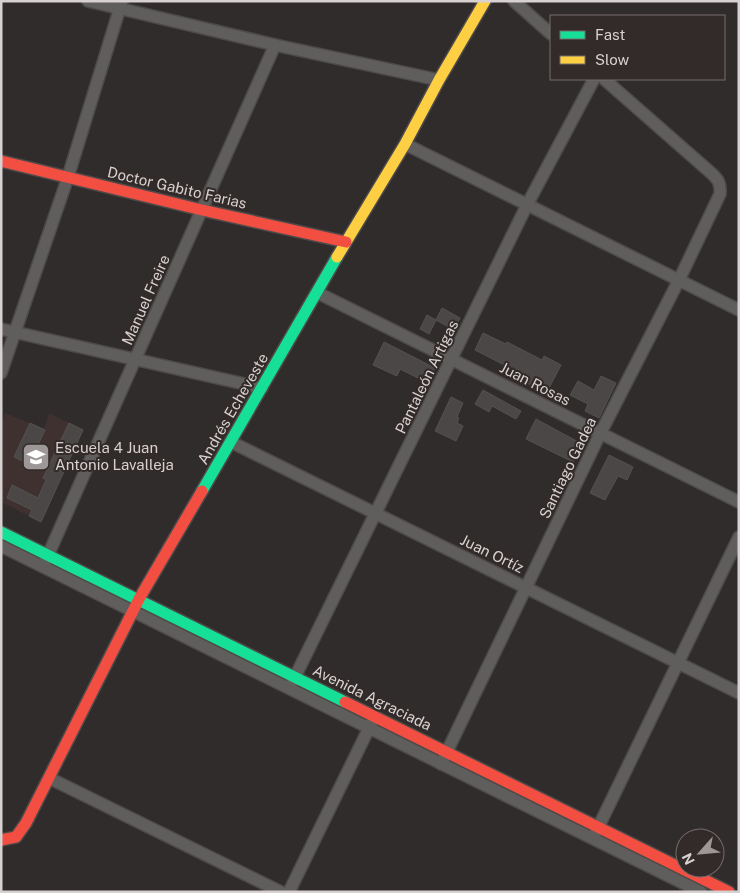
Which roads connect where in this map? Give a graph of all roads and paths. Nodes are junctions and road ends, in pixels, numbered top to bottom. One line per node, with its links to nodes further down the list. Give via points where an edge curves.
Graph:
1 (88, 1): 4 (street)
2 (485, 1): 7 (street, Andrés Echeveste)
3 (514, 1): 5 (street)
4 (121, 5): 6 (street); 12 (street)
5 (550, 33)
6 (275, 45): 7 (street); 14 (street, Manuel Freire)
7 (439, 80): 10 (street, Andrés Echeveste)
8 (593, 80): 13 (street, Pantaleón Artigas)
9 (605, 80): 16 (street, Santiago Gadea, via 718,180 720,194)
10 (406, 144): 13 (street); 15 (street, Andrés Echeveste)
11 (1, 161): 12 (street, Doctor Gabito Farias)
12 (68, 178): 14 (street, Doctor Gabito Farias); 20 (street)
13 (527, 205): 16 (street); 22 (street, Pantaleón Artigas)
14 (202, 210): 15 (street, Doctor Gabito Farias); 21 (street, Manuel Freire)
15 (346, 242): 17 (street, Andrés Echeveste)
16 (679, 280): 18 (street); 25 (street, Santiago Gadea)
17 (318, 293): 22 (street, Juan Rosas); 24 (street, Andrés Echeveste)
18 (739, 310)
19 (1, 329): 20 (street)
20 (14, 332): 21 (street); 23 (street)
21 (135, 360): 24 (street); 32 (street, Manuel Freire)
22 (452, 360): 25 (street, Juan Rosas); 28 (street, Pantaleón Artigas)
23 (1, 373)
24 (262, 388): 26 (street, Andrés Echeveste)
25 (600, 434): 27 (street, Juan Rosas); 34 (street, Santiago Gadea)
26 (231, 442): 28 (street, Juan Ortíz); 35 (street, Andrés Echeveste)
27 (739, 502)
28 (376, 515): 34 (street, Juan Ortíz); 38 (street, Pantaleón Artigas)
29 (1, 532): 32 (street, Avenida Agraciada)
30 (739, 536): 37 (street)
31 (1, 546): 33 (street, Avenida Agraciada)
32 (48, 555): 33 (street, Manuel Freire); 35 (street, Avenida Agraciada)
33 (43, 567): 36 (street, Avenida Agraciada)
34 (527, 588): 37 (street, Juan Ortíz); 43 (street, Santiago Gadea)
35 (139, 599): 36 (street, Andrés Echeveste); 38 (street, Avenida Agraciada)
36 (132, 610): 39 (street, Avenida Agraciada); 45 (street, Andrés Echeveste)
37 (678, 663): 40 (street, Juan Ortíz); 46 (street)
38 (295, 677): 39 (street, Pantaleón Artigas); 41 (street, Avenida Agraciada)
39 (289, 688): 42 (street, Avenida Agraciada)
40 (739, 693)
41 (375, 716): 42 (street); 43 (street, Avenida Agraciada)
42 (369, 728): 44 (street, Avenida Agraciada); 49 (street)
43 (447, 752): 44 (street, Santiago Gadea); 46 (street, Avenida Agraciada)
44 (441, 764): 46 (street, Avenida Agraciada)
45 (49, 778): 47 (street, Andrés Echeveste, via 16,837); 48 (street)
46 (596, 833): 50 (street, Avenida Agraciada); 51 (street, Avenida Agraciada)
47 (1, 840)
48 (281, 892)
49 (289, 892)
50 (702, 892)
51 (729, 892)

